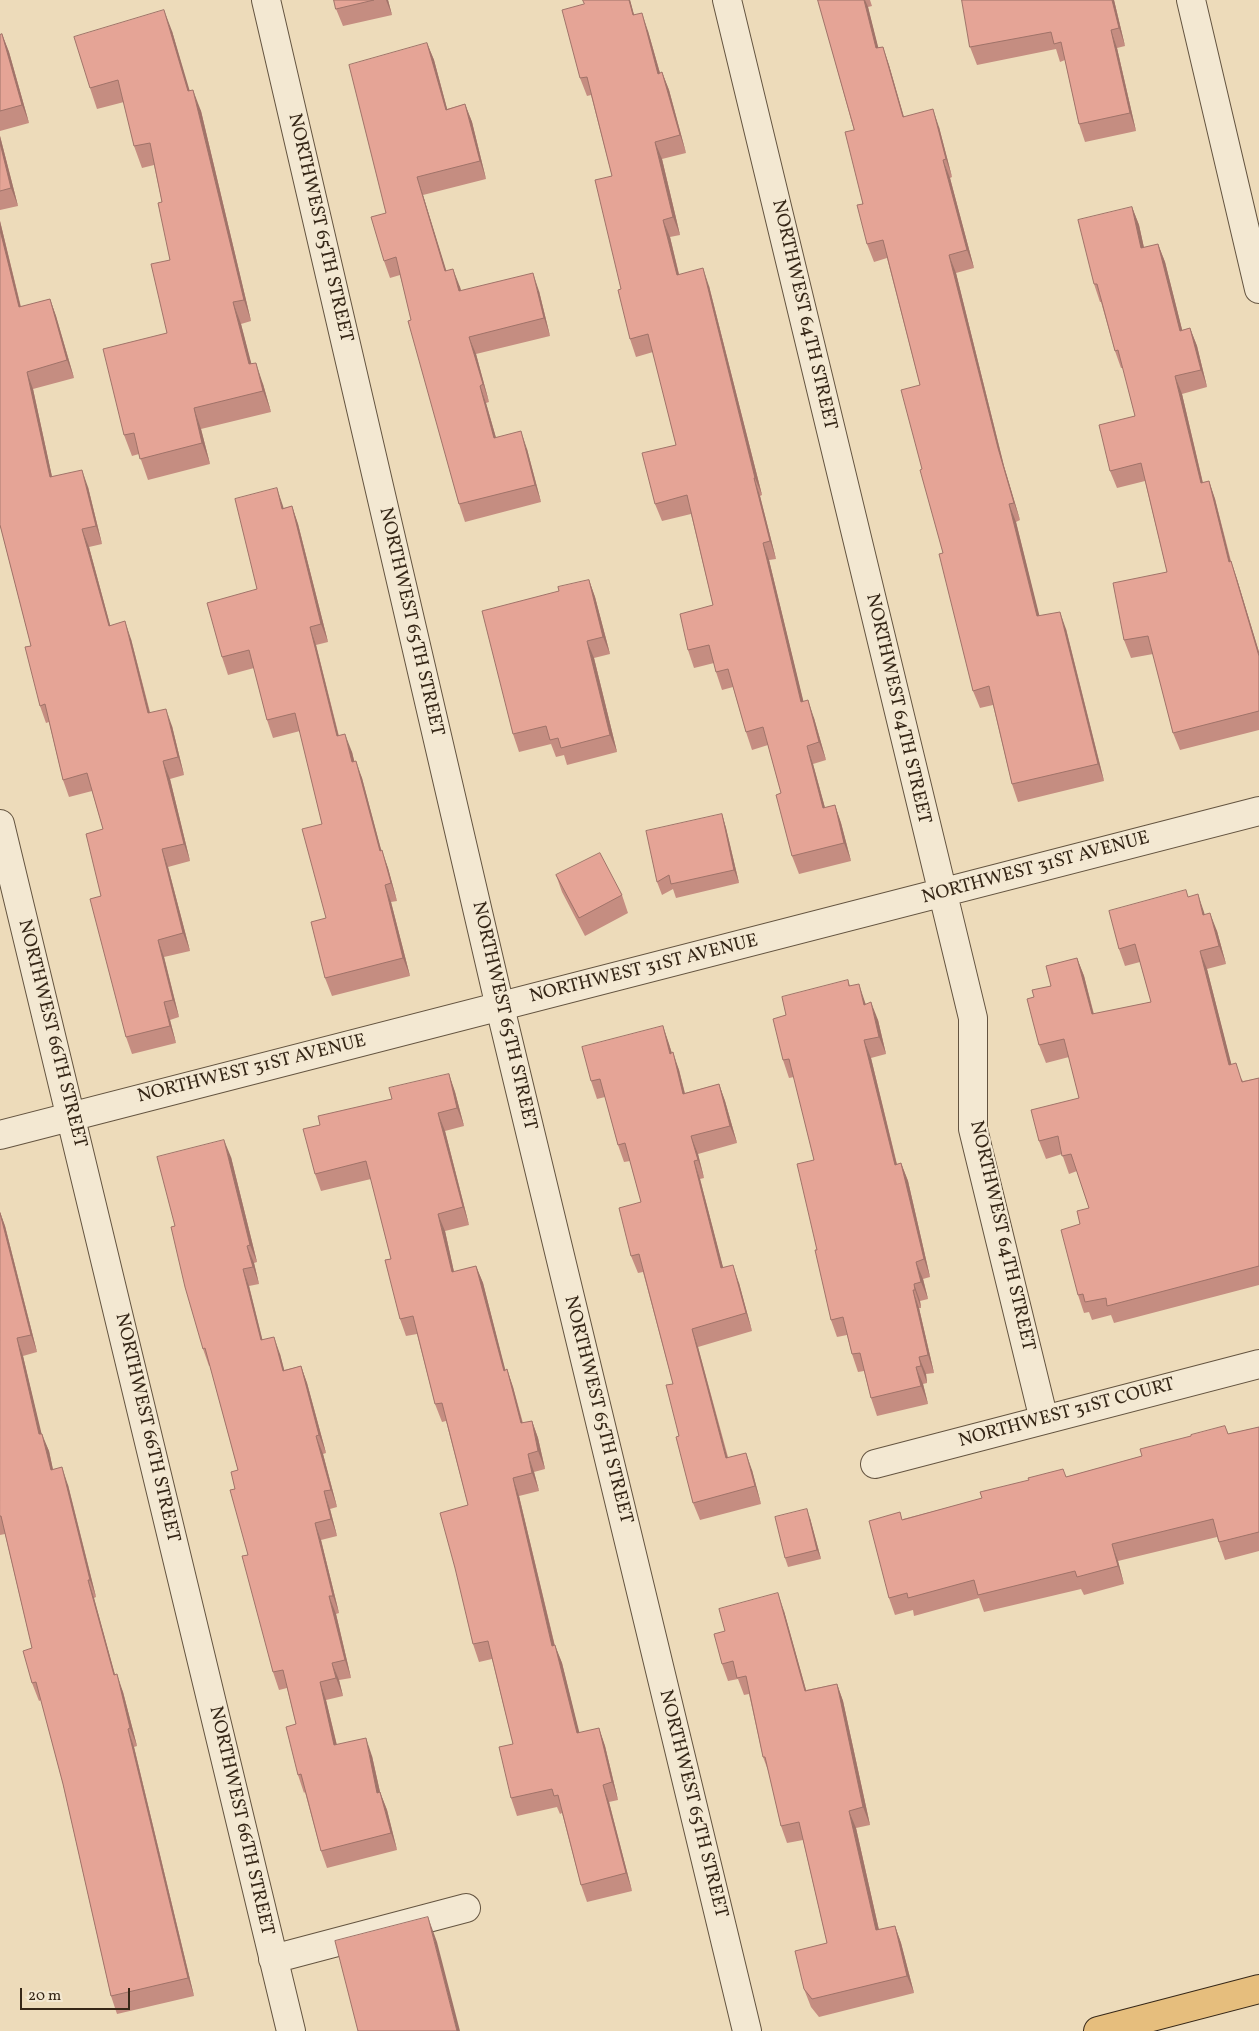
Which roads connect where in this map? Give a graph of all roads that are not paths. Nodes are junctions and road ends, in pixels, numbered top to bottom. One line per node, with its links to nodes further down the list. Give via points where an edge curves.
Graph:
1 (266, 0): 8 (street, NORTHWEST 65TH STREET)
2 (727, 0): 7 (street, NORTHWEST 64TH STREET)
3 (1191, 0): 4 (street)
4 (1259, 289)
5 (1259, 811): 7 (street, NORTHWEST 31ST AVENUE)
6 (0, 824): 9 (street, NORTHWEST 66TH STREET)
7 (941, 894): 8 (street, NORTHWEST 31ST AVENUE); 12 (street, NORTHWEST 64TH STREET, via 973,1018 973,1129)
8 (500, 1006): 9 (street, NORTHWEST 31ST AVENUE); 18 (street, NORTHWEST 65TH STREET)
9 (71, 1117): 10 (street, NORTHWEST 31ST AVENUE); 15 (street, NORTHWEST 66TH STREET)
10 (0, 1135)
11 (1259, 1364): 12 (street, NORTHWEST 31ST COURT)
12 (1044, 1420): 13 (street, NORTHWEST 31ST COURT)
13 (875, 1464)
14 (466, 1908): 15 (street)
15 (273, 1958): 17 (street, NORTHWEST 66TH STREET)
16 (1259, 1989): 19 (main road)
17 (290, 2031)
18 (747, 2031)
19 (1098, 2031)

